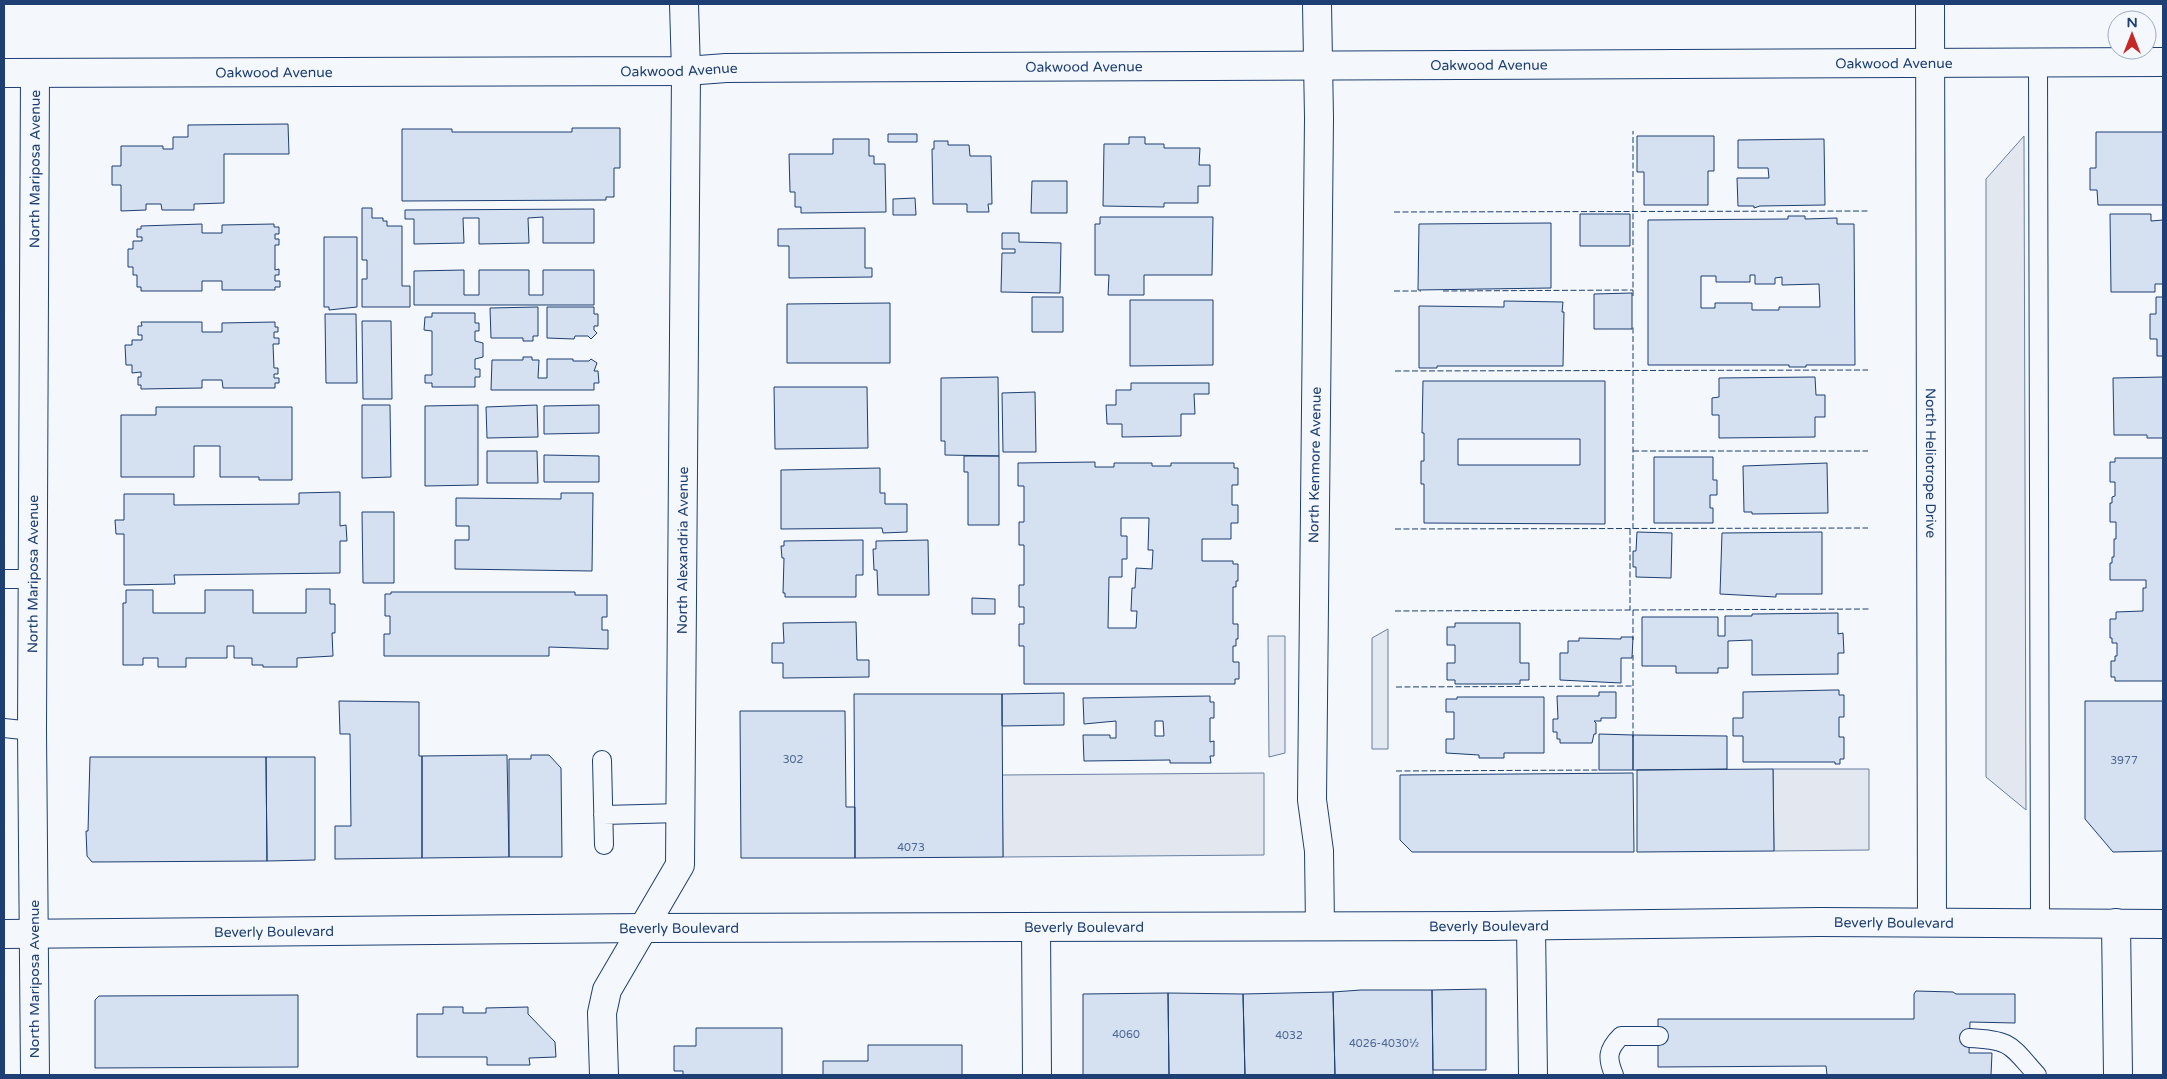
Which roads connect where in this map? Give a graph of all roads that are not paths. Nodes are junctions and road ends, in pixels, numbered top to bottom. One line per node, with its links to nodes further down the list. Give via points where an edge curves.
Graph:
1 (684, 4): 8 (street, North Alexandria Avenue)
2 (1317, 4): 7 (street, North Kenmore Avenue)
3 (1930, 4): 5 (street, North Heliotrope Drive)
4 (2163, 62): 6 (street, Oakwood Avenue)
5 (1931, 63): 6 (street, Oakwood Avenue); 7 (street, Oakwood Avenue); 19 (street, North Heliotrope Drive)
6 (2038, 63): 20 (lane)
7 (1318, 64): 8 (street, Oakwood Avenue, via 726,68); 23 (street, North Kenmore Avenue, via 1312,800 1319,851)
8 (686, 71): 9 (street, Oakwood Avenue); 16 (street, North Alexandria Avenue)
9 (36, 73): 10 (street, Oakwood Avenue); 12 (street, North Mariposa Avenue)
10 (4, 74)
11 (4, 579): 12 (lane)
12 (33, 579): 14 (street, North Mariposa Avenue)
13 (4, 728): 14 (lane)
14 (32, 731): 28 (street, North Mariposa Avenue)
15 (602, 760): 17 (lane)
16 (681, 813): 17 (lane); 26 (street, North Alexandria Avenue, via 680,865)
17 (604, 815): 18 (lane)
18 (604, 845)
19 (1932, 922): 20 (street, Beverly Boulevard); 24 (street, Beverly Boulevard)
20 (2040, 923): 21 (street, Beverly Boulevard)
21 (2116, 923): 22 (street, Beverly Boulevard); 37 (street)
22 (2163, 924)
23 (1320, 926): 24 (street, Beverly Boulevard); 25 (street, Beverly Boulevard)
24 (1531, 926): 34 (street)
25 (1036, 927): 26 (street, Beverly Boulevard); 33 (street)
26 (643, 928): 28 (street, Beverly Boulevard); 32 (street, North Alexandria Avenue, via 607,990 602,1013)
27 (4, 934): 28 (street, Beverly Boulevard)
28 (33, 934): 31 (street, North Mariposa Avenue)
29 (1659, 1036): 35 (lane, via 1621,1036 1611,1046 1609,1063)
30 (1969, 1038): 36 (lane, via 1996,1039 2011,1045)
31 (35, 1075)
32 (604, 1075)
33 (1037, 1075)
34 (1532, 1075)
35 (1614, 1075)
36 (2037, 1075)
37 (2118, 1075)

